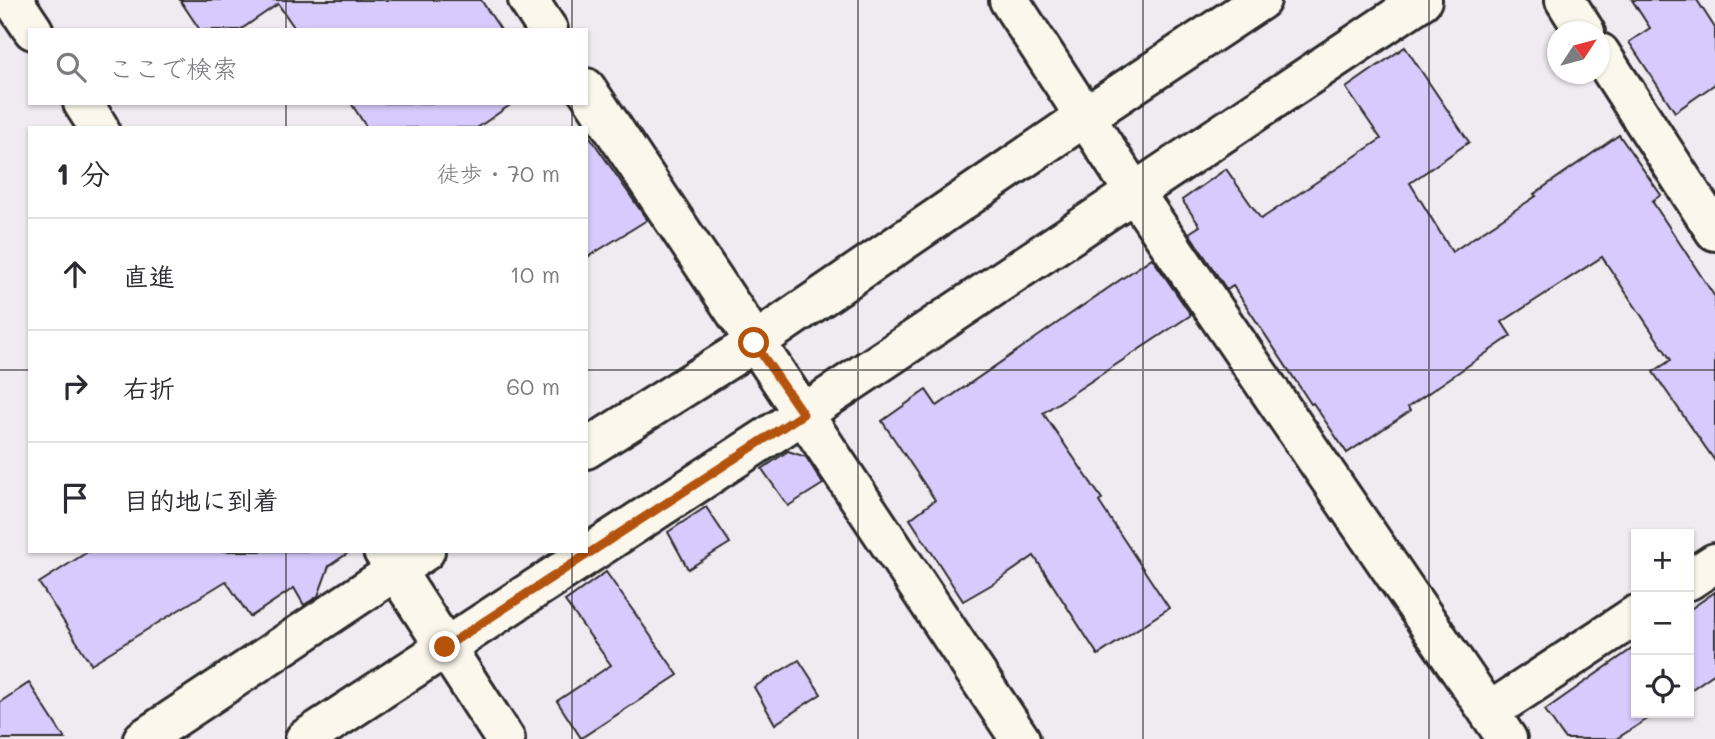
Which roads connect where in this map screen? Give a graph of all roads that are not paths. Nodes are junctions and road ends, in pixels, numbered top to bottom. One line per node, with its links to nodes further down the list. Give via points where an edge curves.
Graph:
1 (13, 0): 8 (street)
2 (528, 0): 9 (street)
3 (1009, 0): 13 (street)
4 (1261, 0): 13 (street)
5 (1422, 0): 15 (street)
6 (1565, 0): 7 (street)
7 (1578, 21)
8 (32, 28)
9 (547, 28)
10 (1610, 68): 16 (street)
11 (588, 91): 17 (street)
12 (84, 105): 14 (street)
13 (1086, 116): 15 (street); 17 (street)
14 (98, 126)
15 (1135, 192): 18 (street); 25 (street)
16 (1715, 231)
17 (754, 343): 18 (street); 19 (street)
18 (803, 414): 24 (street); 29 (street)
19 (588, 448)
20 (401, 558): 24 (street); 26 (street)
21 (1715, 563): 22 (street)
22 (1694, 577)
23 (1631, 619): 25 (street)
24 (445, 647): 27 (street); 28 (street)
25 (1498, 725)
26 (143, 739)
27 (305, 739)
28 (505, 739)
29 (1020, 739)

